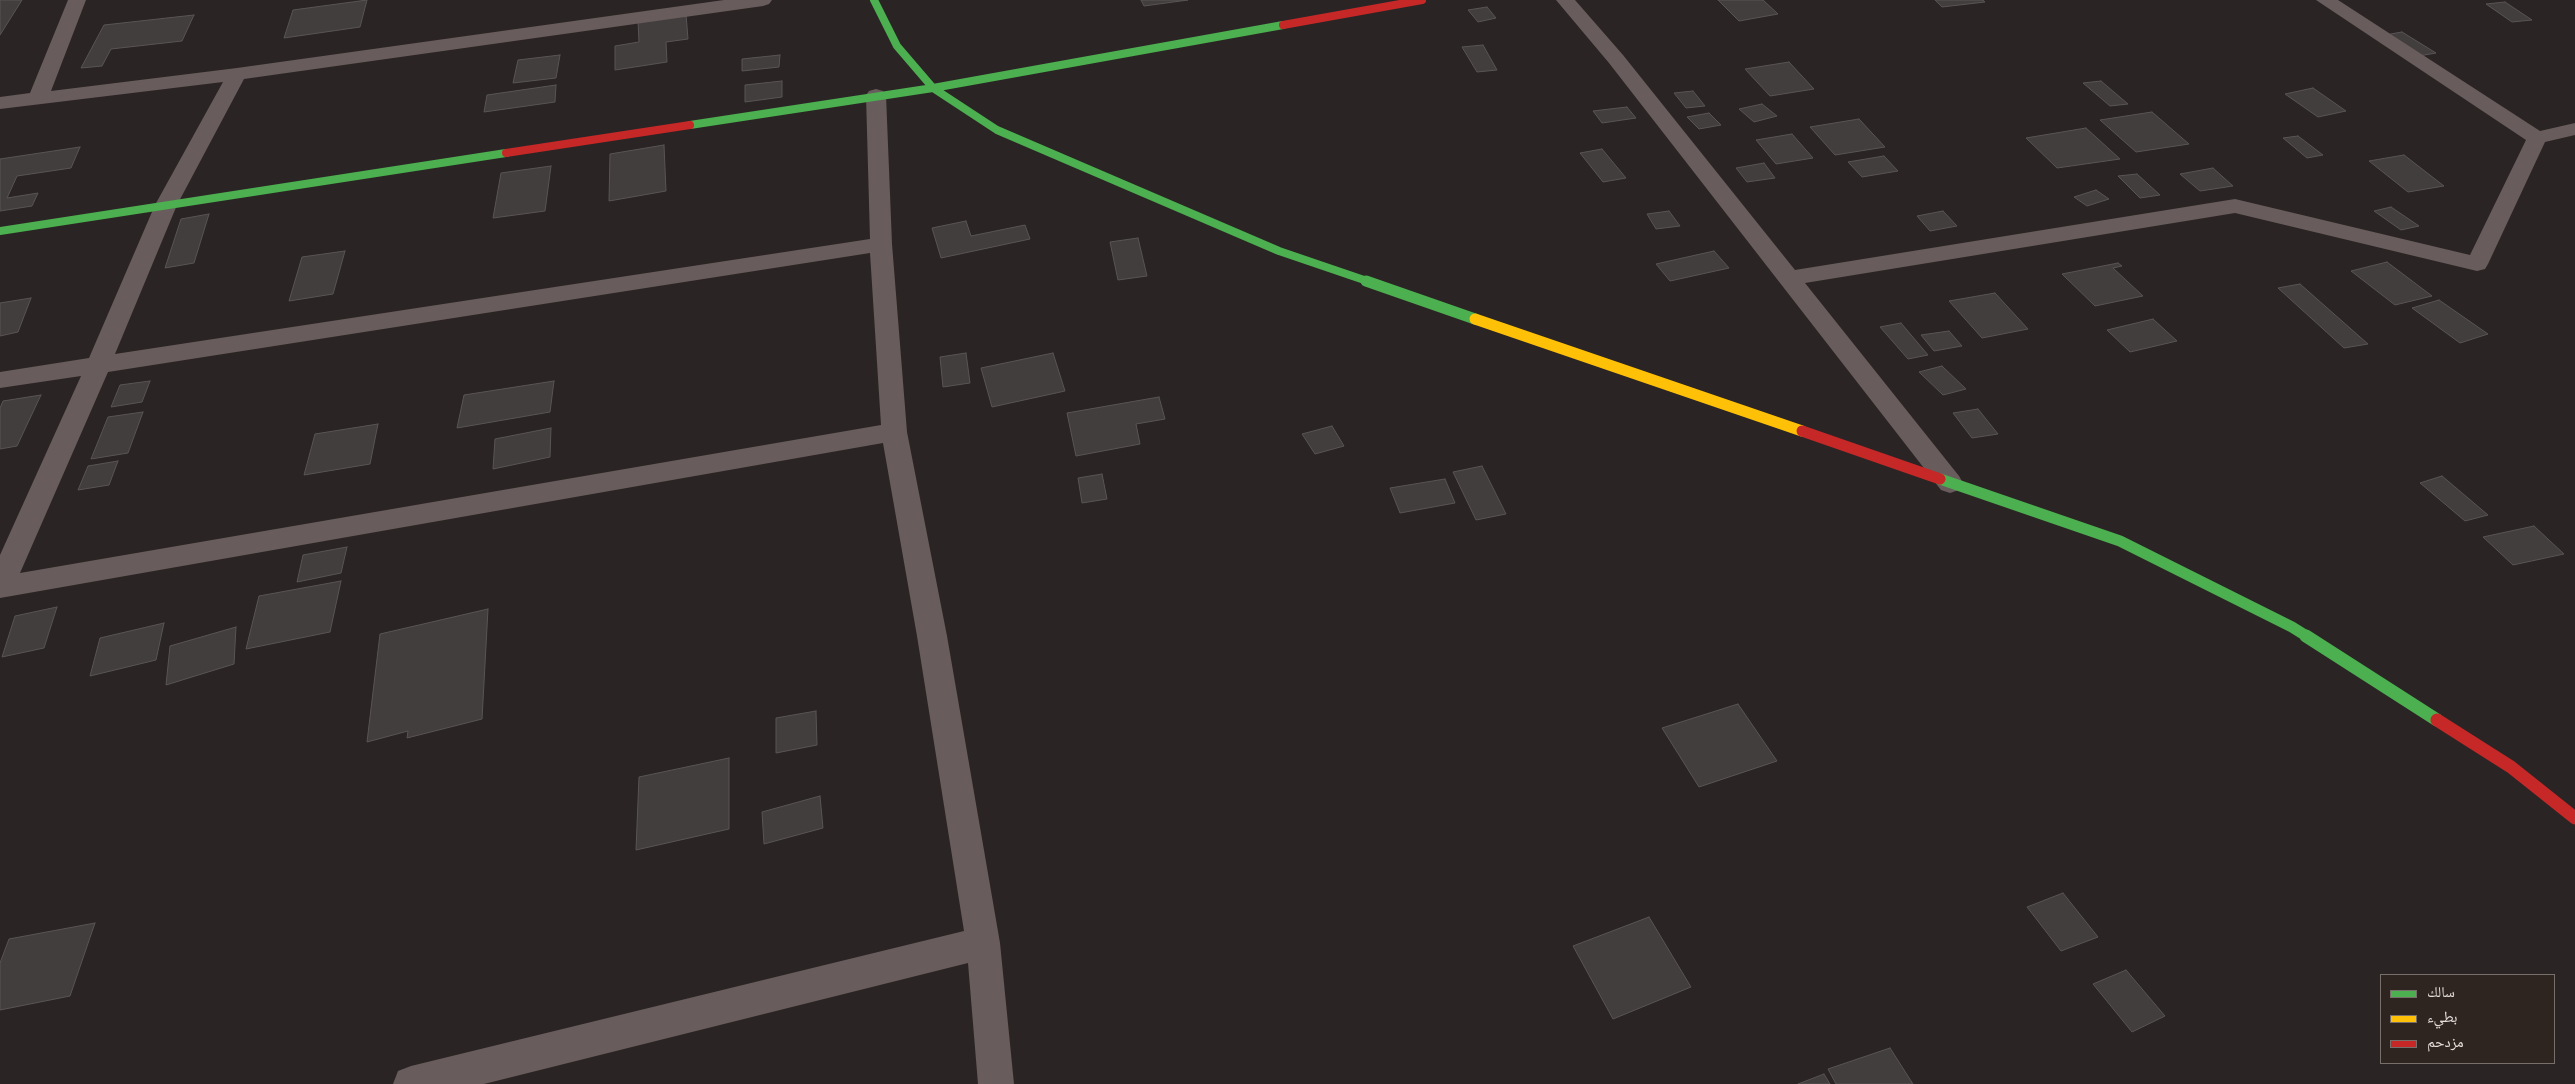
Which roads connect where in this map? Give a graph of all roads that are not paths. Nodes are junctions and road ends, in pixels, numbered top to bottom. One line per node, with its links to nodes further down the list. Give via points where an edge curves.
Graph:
1 (77, 0): 10 (street)
2 (763, 0): 7 (street)
3 (874, 0): 8 (street, via 897,46)
4 (1422, 0): 8 (street)
5 (1564, 0): 17 (street, via 1616,59)
6 (2325, 0): 13 (street)
7 (237, 74): 10 (street); 14 (street)
8 (933, 88): 9 (street); 21 (street, via 997,130 1279,251)
9 (876, 95): 14 (street); 16 (street)
10 (38, 98): 11 (street)
11 (0, 103)
12 (2575, 129): 13 (street)
13 (2537, 138): 17 (street, via 2477,264 2236,206)
14 (166, 205): 15 (street); 18 (street)
15 (0, 230)
16 (881, 244): 18 (street); 20 (street)
17 (1789, 278): 21 (street)
18 (100, 364): 19 (street); 22 (street)
19 (0, 380)
20 (894, 432): 22 (street); 24 (street)
21 (1950, 482): 23 (street, via 2120,541 2292,627 2511,767)
22 (0, 586)
23 (2575, 818)
24 (983, 943): 25 (street); 26 (street)
25 (411, 1084)
26 (996, 1084)

